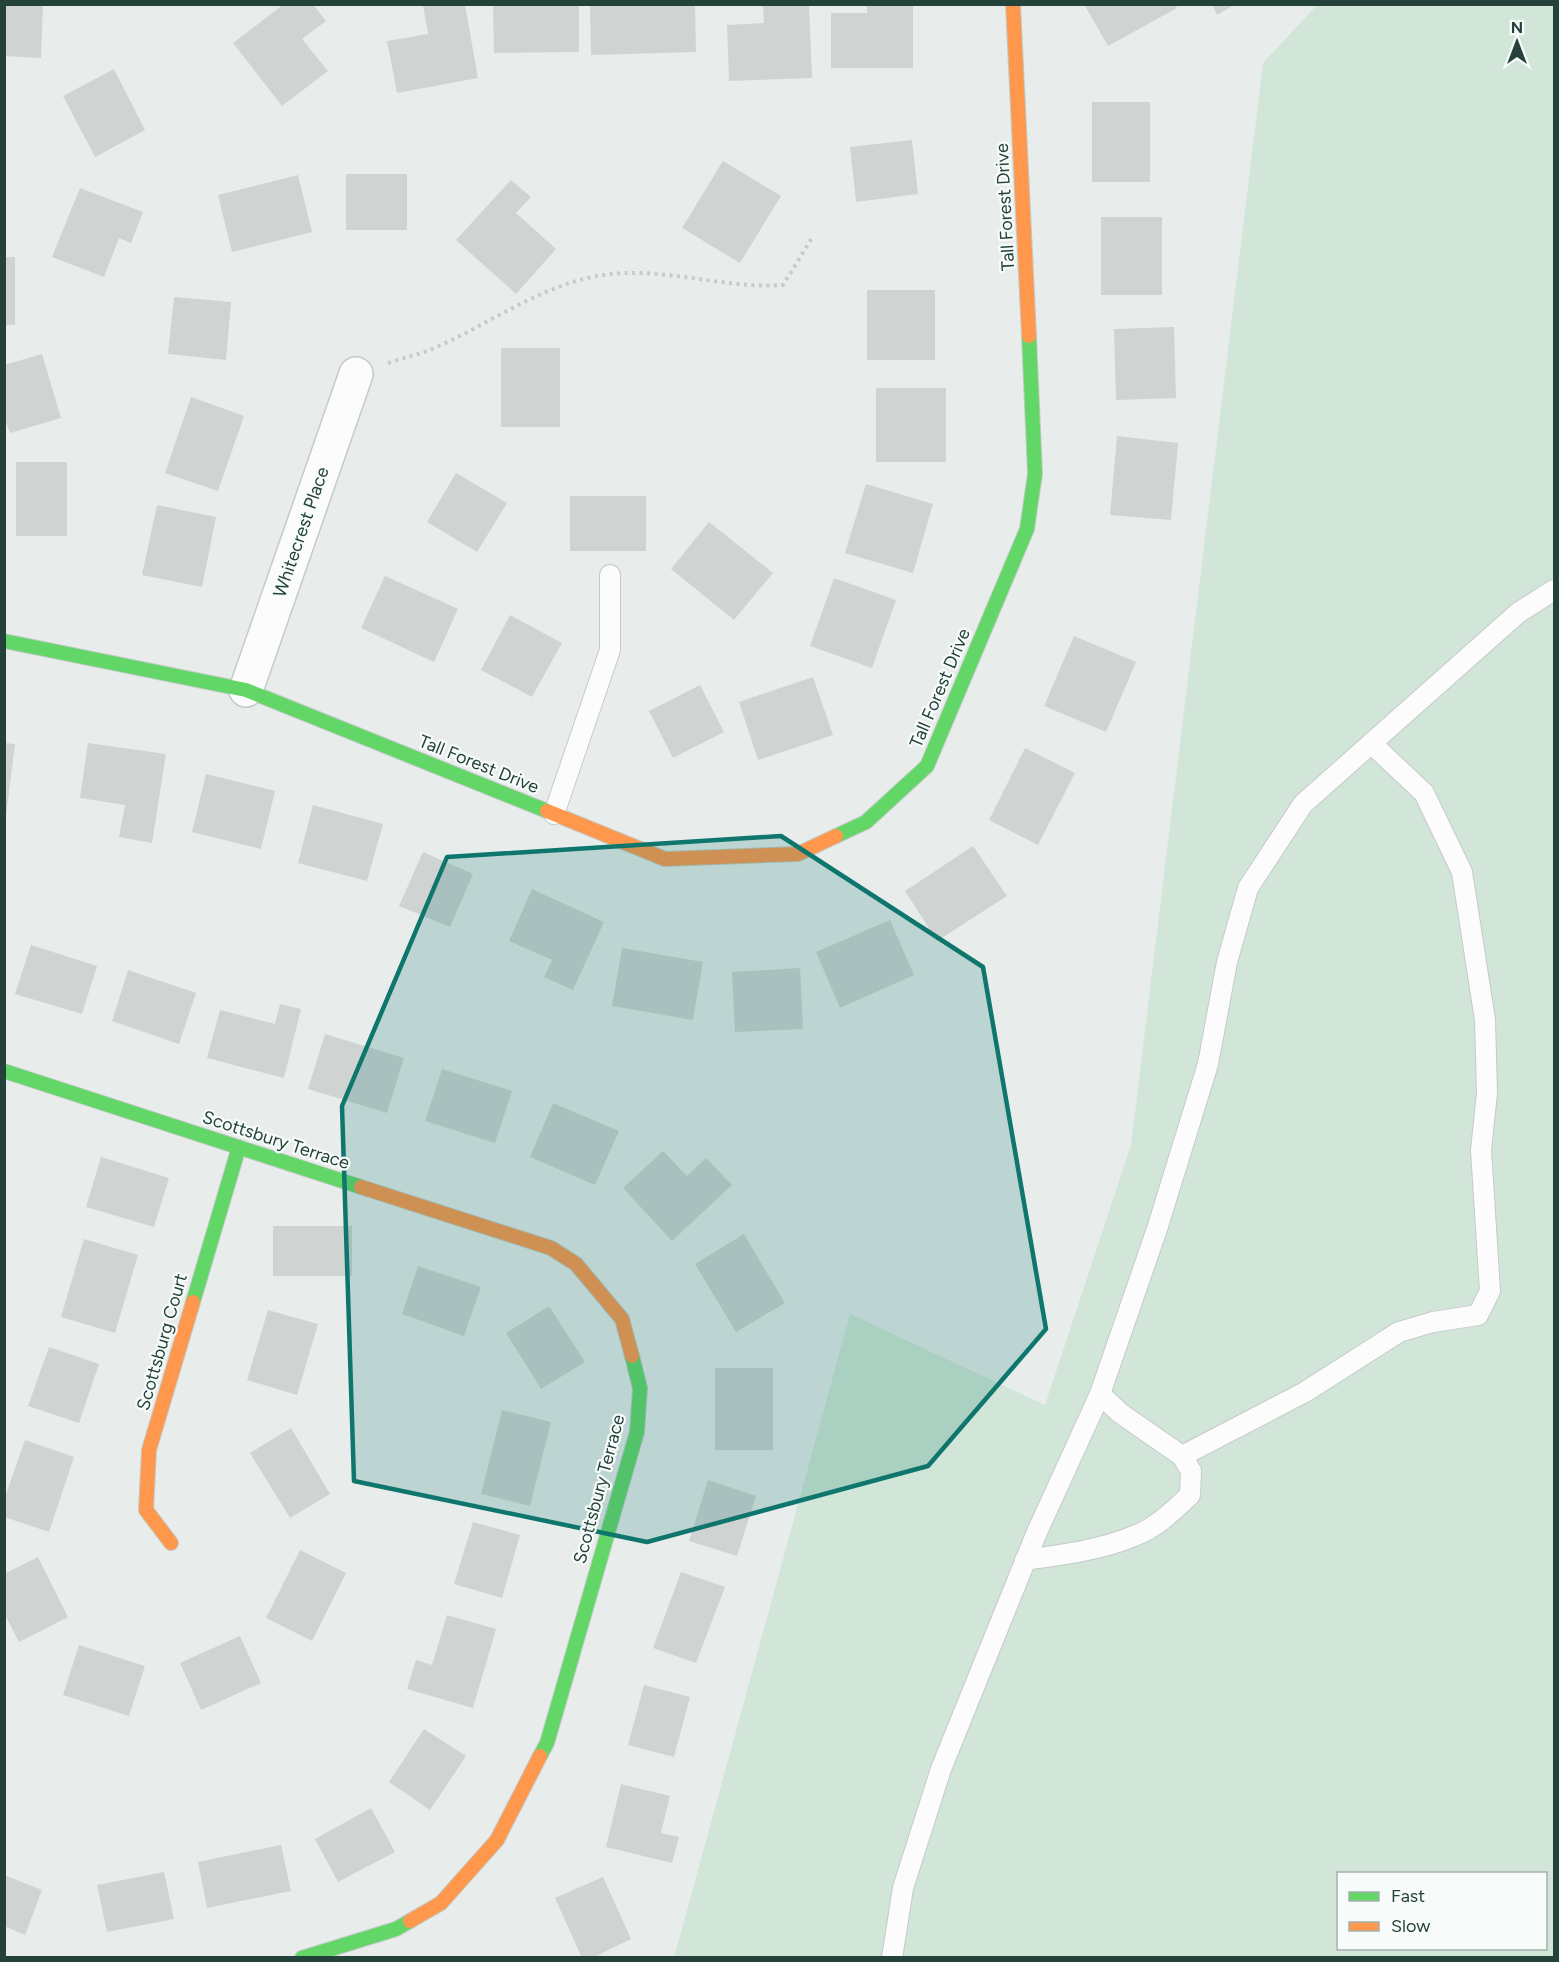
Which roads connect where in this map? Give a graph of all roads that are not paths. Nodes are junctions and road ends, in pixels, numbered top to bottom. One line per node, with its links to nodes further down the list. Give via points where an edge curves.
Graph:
1 (1013, 4): 8 (street, Tall Forest Drive, via 1035,474 1027,529 927,766 866,822 798,854 665,859)
2 (356, 374): 6 (street, Whitecrest Place)
3 (609, 575): 8 (lane, via 610,650)
4 (1554, 590): 7 (lane, via 1518,613)
5 (4, 641): 6 (street, Tall Forest Drive)
6 (246, 690): 8 (street, Tall Forest Drive)
7 (1371, 743): 11 (lane, via 1303,804 1248,888 1227,962 1208,1064); 12 (lane, via 1424,793 1462,872 1485,1020 1487,1093 1481,1150 1490,1292 1478,1315 1399,1332 1305,1392)
8 (554, 814)
9 (4, 1071): 10 (street, Scottsbury Terrace)
10 (239, 1147): 13 (street, Scottsburg Court, via 149,1450 146,1510); 15 (street, Scottsbury Terrace, via 551,1248 576,1264 622,1319 640,1388 637,1432 547,1743 497,1840 441,1903 396,1929)
11 (1101, 1394): 12 (lane, via 1120,1413); 14 (lane)
12 (1182, 1456): 14 (lane, via 1191,1472 1190,1495 1154,1526 1134,1537 1069,1554)
13 (171, 1543)
14 (1025, 1560): 16 (lane, via 941,1768 903,1888)
15 (302, 1958)
16 (892, 1958)

